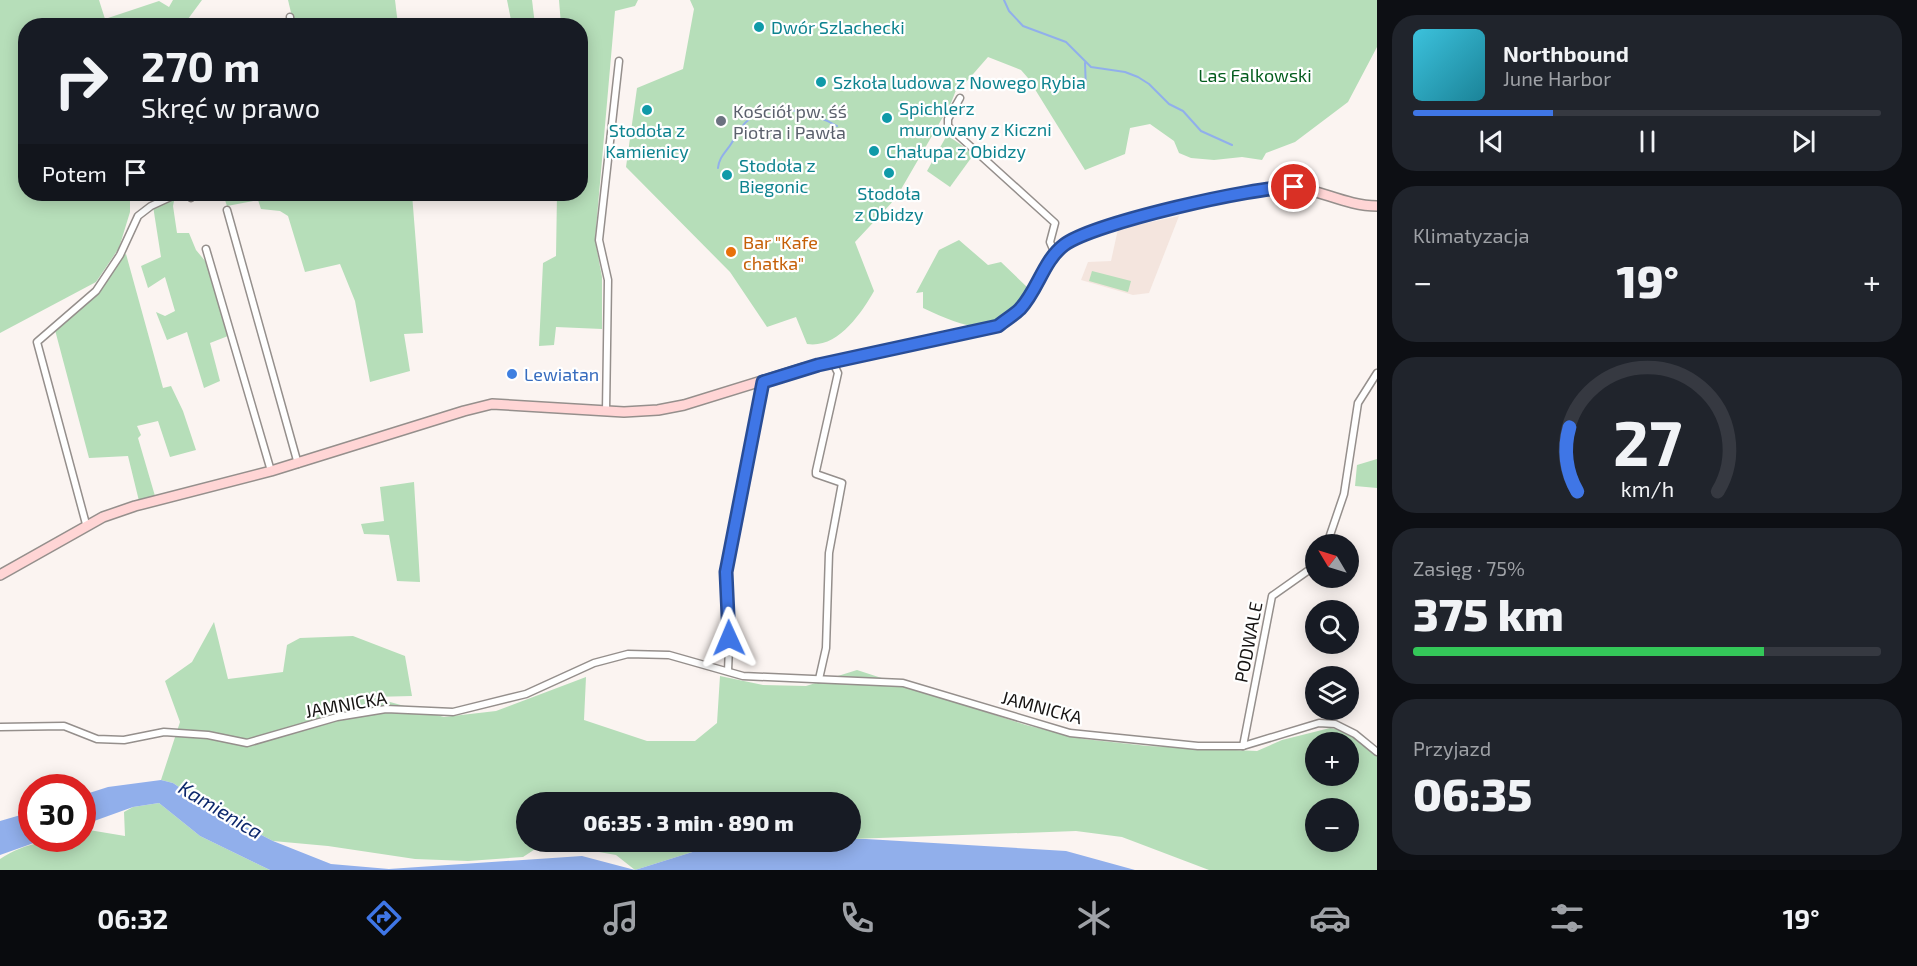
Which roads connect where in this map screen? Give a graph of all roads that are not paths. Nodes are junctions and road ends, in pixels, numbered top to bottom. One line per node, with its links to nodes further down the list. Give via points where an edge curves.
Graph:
1 (619, 61): 11 (street, via 599,240 608,280)
2 (960, 98): 7 (street, via 948,126 1055,223 1050,242)
3 (162, 201): 14 (street, via 138,216 120,255 96,291 37,342)
4 (1377, 206): 7 (street, via 1347,203 1294,187 1275,187 1164,211 1083,234)
5 (227, 210): 12 (street)
6 (206, 249): 13 (street)
7 (1055, 254): 8 (street, via 1021,308 998,326)
8 (832, 362): 10 (street); 19 (street, via 838,373 816,474 842,483 829,553 826,648)
9 (1377, 373): 15 (street, via 1358,403 1344,494)
10 (763, 382): 11 (street, via 658,411); 18 (street, via 726,572)
11 (606, 411): 12 (street, via 492,404)
12 (298, 464): 13 (street)
13 (271, 471): 14 (street, via 135,506)
14 (86, 524): 17 (street)
15 (1330, 534)
16 (1305, 573): 21 (street, PODWALE, via 1272,596)
17 (0, 575)
18 (728, 671): 19 (street, JAMNICKA, via 743,676); 20 (street, JAMNICKA, via 669,655 628,654 594,663 526,694 453,712 386,709 337,717 247,743 164,732 124,740 97,740 64,726)
19 (819, 680): 21 (street, JAMNICKA, via 903,683 1070,733 1198,746)
20 (0, 727)
21 (1243, 746): 22 (street, JAMNICKA, via 1327,723 1355,734)
22 (1377, 752)

